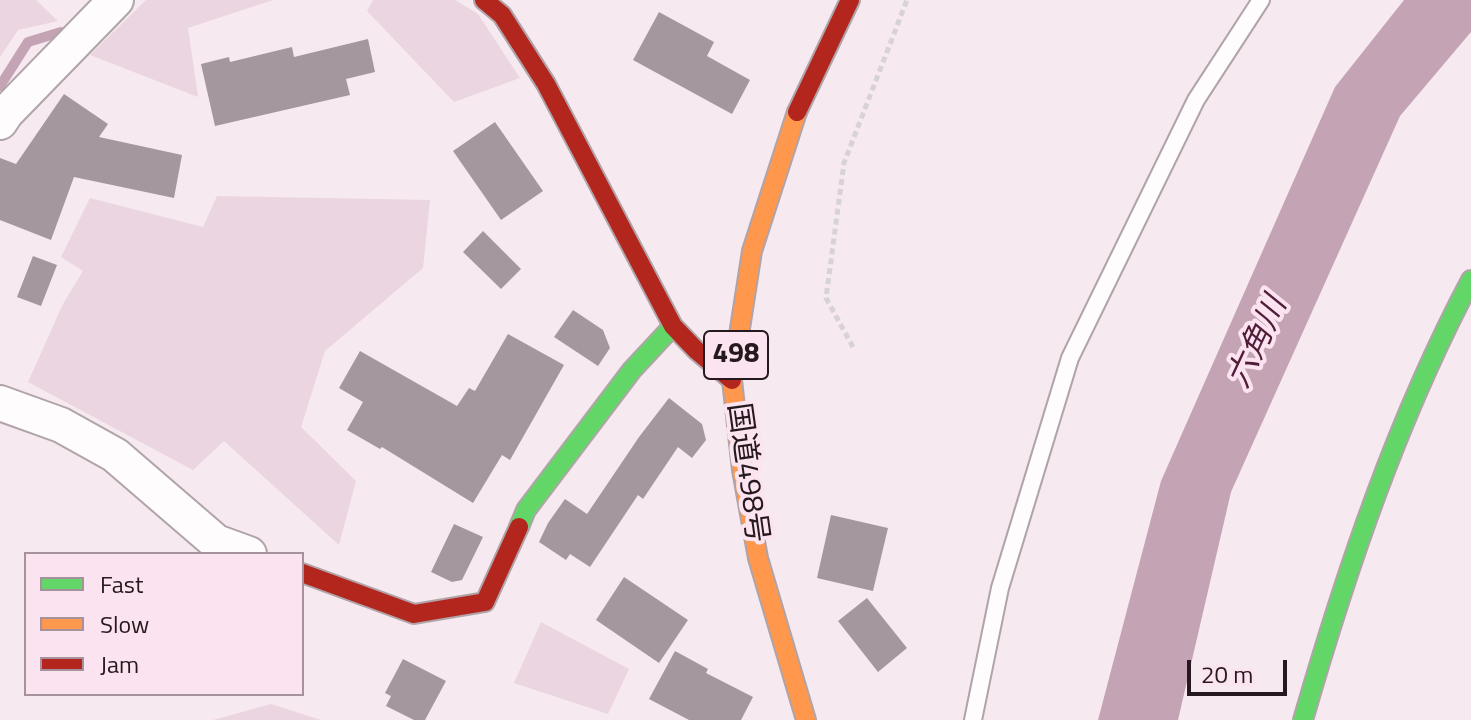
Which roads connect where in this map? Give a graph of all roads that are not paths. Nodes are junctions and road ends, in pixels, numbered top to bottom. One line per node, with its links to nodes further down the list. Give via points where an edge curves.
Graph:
1 (116, 0): 5 (street)
2 (484, 0): 7 (main road, via 502,15 546,84)
3 (850, 0): 8 (main road, 国道498号 / 498, via 793,121 752,251)
4 (1261, 0): 13 (lane, via 1196,100 1070,358 1000,588)
5 (0, 122)
6 (1471, 280): 14 (main road, via 1438,342 1378,484)
7 (673, 326): 8 (main road); 11 (main road, via 632,370 526,510 485,602 414,614)
8 (732, 380): 12 (main road, 国道498号 / 498, via 758,558)
9 (0, 403): 10 (street, via 61,425 115,455 216,542)
10 (244, 552)
11 (304, 574)
12 (806, 720)
13 (973, 720)
14 (1303, 720)

